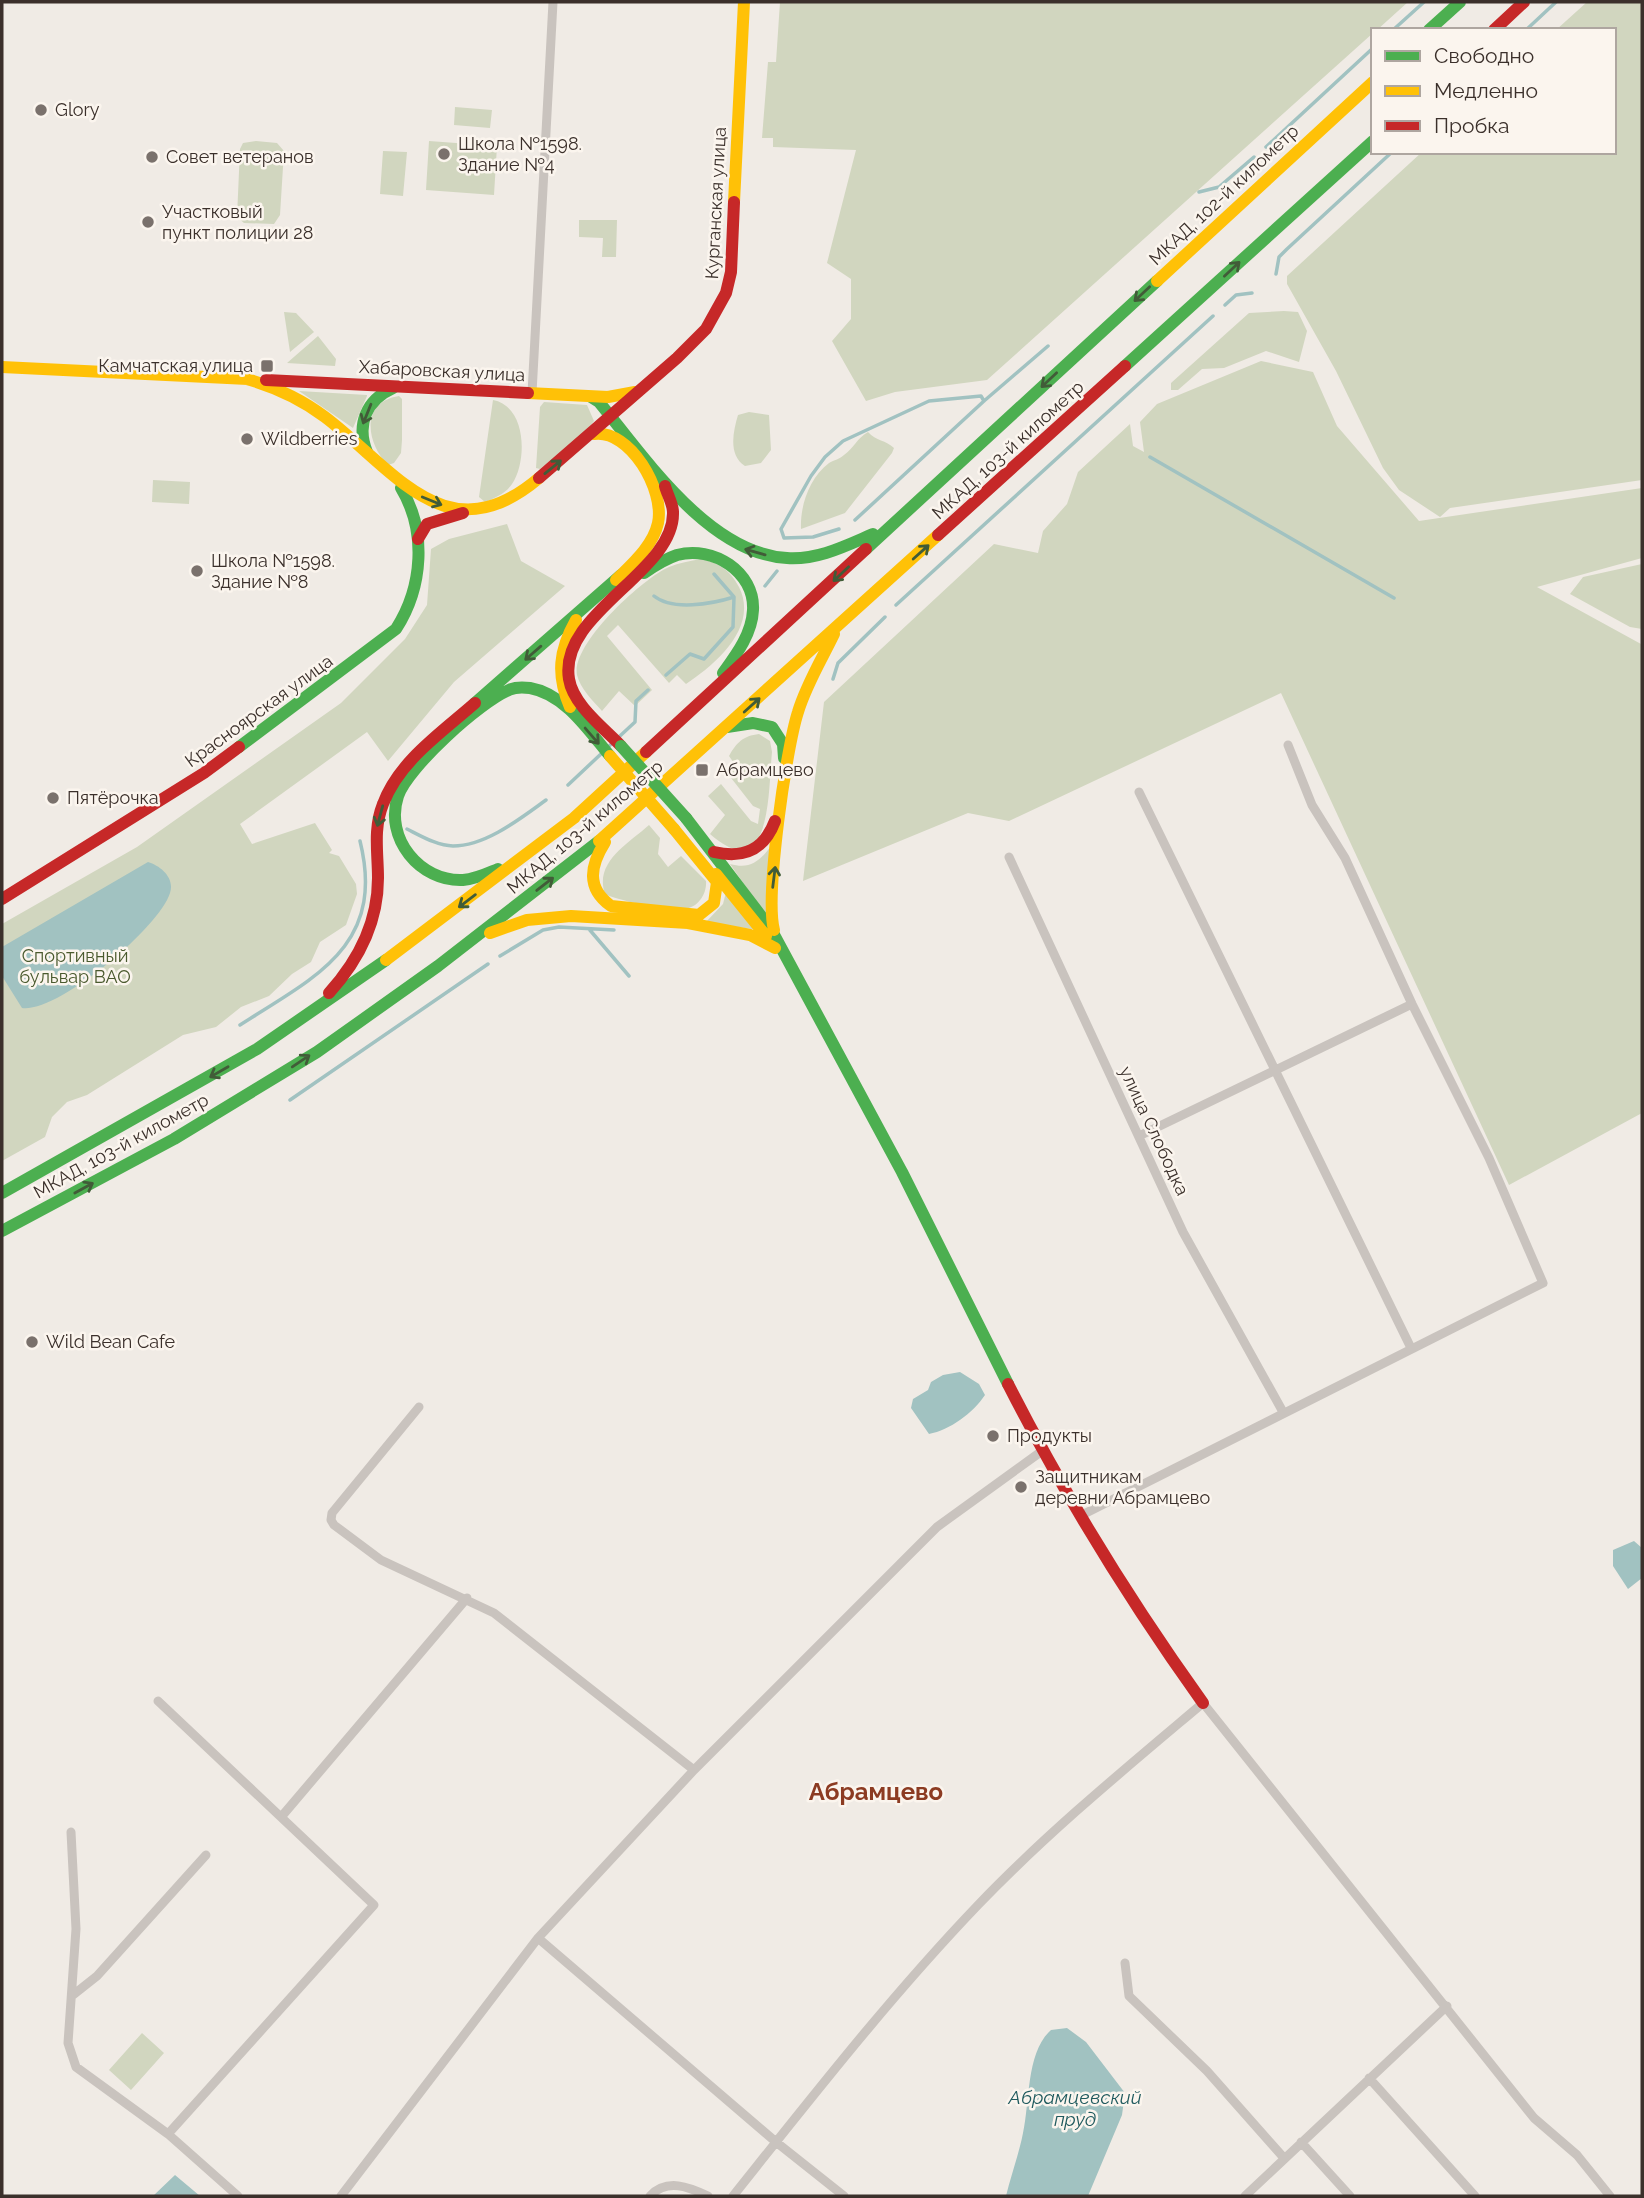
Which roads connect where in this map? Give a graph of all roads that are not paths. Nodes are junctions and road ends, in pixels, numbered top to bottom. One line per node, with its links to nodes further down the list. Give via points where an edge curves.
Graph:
1 (553, 2): 14 (street)
2 (744, 2): 13 (main road, Курганская улица, via 726,299 705,331)
3 (1460, 2): 5 (main road)
4 (1524, 2): 6 (main road)
5 (1431, 28)
6 (1496, 28)
7 (1371, 84): 9 (main road, МКАД, 102-й километр, one-way to 9)
8 (1371, 143): 26 (main road, МКАД, 103-й километр, one-way to 8)
9 (1099, 333): 20 (main road, МКАД, 103-й километр, one-way to 20)
10 (2, 367): 11 (main road, Хабаровская улица)
11 (243, 378): 12 (main road, Хабаровская улица); 18 (main road, Хабаровская улица, via 309,405)
12 (402, 387): 14 (main road, Хабаровская улица); 18 (main road, one-way to 18, via 380,393 366,411 362,441)
13 (639, 391): 15 (main road, Хабаровская улица, via 619,397); 16 (main road, Курганская улица)
14 (532, 393): 15 (main road, Хабаровская улица)
15 (583, 396): 16 (main road, via 599,402)
16 (611, 418): 17 (main road, Курганская улица); 19 (main road)
17 (593, 434): 22 (main road, Хабаровская улица, one-way to 17, via 512,499); 24 (main road, via 611,434 625,445 660,506 652,540)
18 (371, 458): 21 (main road, Хабаровская улица)
19 (659, 477): 20 (main road, one-way to 19, via 857,544 833,554 782,558 739,547 720,536); 25 (main road, via 672,506 670,524 663,543)
20 (945, 478): 30 (main road, МКАД, 103-й километр, one-way to 30)
21 (394, 480): 22 (main road, Хабаровская улица, one-way to 22, via 439,505); 23 (main road, Красноярская улица, via 411,504)
22 (474, 510): 23 (main road, via 427,524)
23 (417, 543): 37 (main road, Красноярская улица, via 413,601 404,619 383,640 204,774)
24 (621, 575): 27 (main road, via 575,621 564,639 558,675); 41 (main road, one-way to 41, via 396,777 377,826 375,912 359,953 331,991)
25 (635, 578): 30 (main road, via 678,555 706,553 720,558 744,579 753,608 739,651); 34 (main road, bridge, via 573,644 569,677 575,691)
26 (836, 629): 28 (main road, МКАД, 103-й километр, one-way to 26); 39 (main road, one-way to 26, via 771,895 791,740 798,710)
27 (574, 715): 33 (main road, via 554,698 528,688 510,689 496,697 418,766 402,786 395,823 417,866 430,875 467,882 492,873); 36 (main road, one-way to 36, bridge)
28 (727, 727): 32 (main road, МКАД, 103-й километр); 34 (main road, via 753,723 772,727 783,744 784,756 770,837 761,847 739,856)
29 (1288, 745): 40 (street, via 1312,805 1345,858)
30 (656, 746): 33 (main road, МКАД, 103-й километр)
31 (1139, 792): 42 (street)
32 (628, 816): 36 (main road, via 595,858 592,889 599,900 611,906 699,915 709,911 718,893 713,874); 38 (main road, МКАД, 103-й километр, one-way to 32)
33 (574, 818): 41 (main road, МКАД, 103-й километр, one-way to 41, via 421,936)
34 (714, 852): 39 (main road, via 764,919)
35 (1009, 857): 43 (street, улица Слободка)
36 (703, 862): 39 (main road)
37 (2, 899)
38 (470, 942): 39 (main road, via 527,920 571,916 688,923 750,935); 45 (main road, МКАД, 103-й километр, one-way to 38, via 275,1078)
39 (777, 946): 49 (main road, via 902,1172)
40 (1412, 1004): 42 (street); 46 (street, via 1489,1158 1543,1283)
41 (257, 1049): 44 (main road, МКАД, 103-й километр, one-way to 44)
42 (1275, 1070): 43 (street); 46 (street)
43 (1139, 1136): 48 (street, улица Слободка, via 1183,1232)
44 (2, 1193)
45 (2, 1231)
46 (1411, 1348): 48 (street)
47 (419, 1407): 51 (street, via 332,1513 331,1520 381,1560)
48 (1283, 1412): 50 (street)
49 (1042, 1451): 50 (main road); 54 (street, via 937,1527)
50 (1080, 1516): 53 (main road, via 1134,1606)
51 (467, 1598): 54 (street, via 512,1626); 55 (street)
52 (158, 1701): 55 (street)
53 (1203, 1703): 61 (street); 64 (street, via 1060,1826 979,1904 854,2042)
54 (694, 1770): 58 (street)
55 (282, 1816): 63 (street, via 374,1905)
56 (71, 1832): 60 (street, via 76,1929)
57 (206, 1855): 60 (street, via 97,1976)
58 (538, 1938): 64 (street); 68 (street)
59 (1125, 1963): 66 (street, via 1129,1996 1207,2071)
60 (73, 1995): 63 (street, via 68,2043 76,2067)
61 (1447, 2006): 62 (street); 76 (street, via 1534,2118 1577,2155)
62 (1368, 2078): 65 (street); 75 (street)
63 (168, 2134): 67 (street)
64 (776, 2142): 71 (street); 72 (street)
65 (1301, 2142): 66 (street); 74 (street)
66 (1284, 2158): 73 (street)
67 (238, 2196)
68 (341, 2196)
69 (650, 2196): 70 (street, via 657,2189 683,2185)
70 (708, 2196)
71 (733, 2196)
72 (844, 2196)
73 (1245, 2196)
74 (1350, 2196)
75 (1475, 2196)
76 (1611, 2196)

